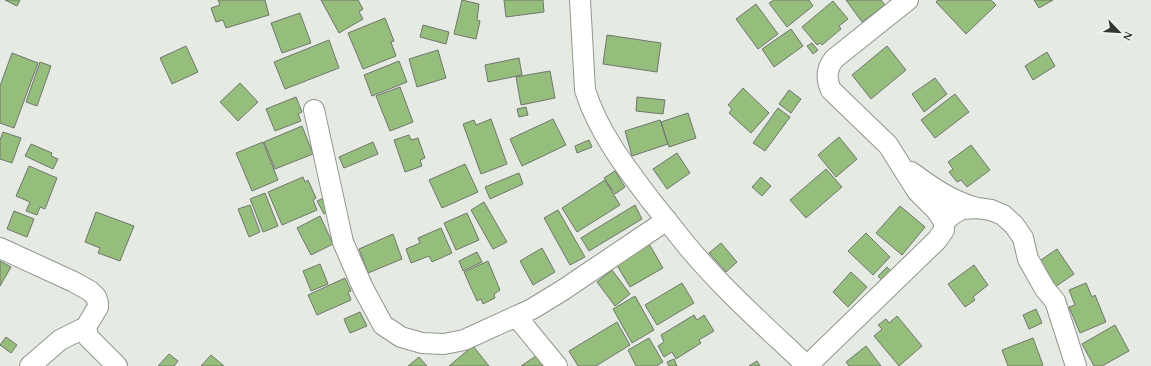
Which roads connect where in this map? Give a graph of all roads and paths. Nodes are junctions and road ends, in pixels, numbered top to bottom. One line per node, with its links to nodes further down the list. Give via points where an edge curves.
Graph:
1 (580, 0): 6 (street, via 589,104 620,159)
2 (908, 0): 4 (street, via 834,60 828,69 827,78 831,90 888,145)
3 (314, 110): 9 (street, via 343,242 383,325 401,337 422,343 444,344 464,340)
4 (901, 165): 5 (street, via 943,194 962,204); 7 (street, via 917,191)
5 (978, 208): 7 (street, via 962,209); 15 (street, via 1003,215 1023,238 1028,259 1054,301)
6 (667, 220): 9 (street, via 563,290); 14 (street, via 689,248 740,302)
7 (944, 222): 14 (street, via 944,230 937,240)
8 (0, 248): 10 (street, via 90,291 96,297 98,307)
9 (516, 316): 13 (street)
10 (86, 327): 11 (street, via 60,340); 12 (street, via 88,337)
11 (30, 366)
12 (117, 366)
13 (557, 366)
14 (807, 366)
15 (1076, 366)

